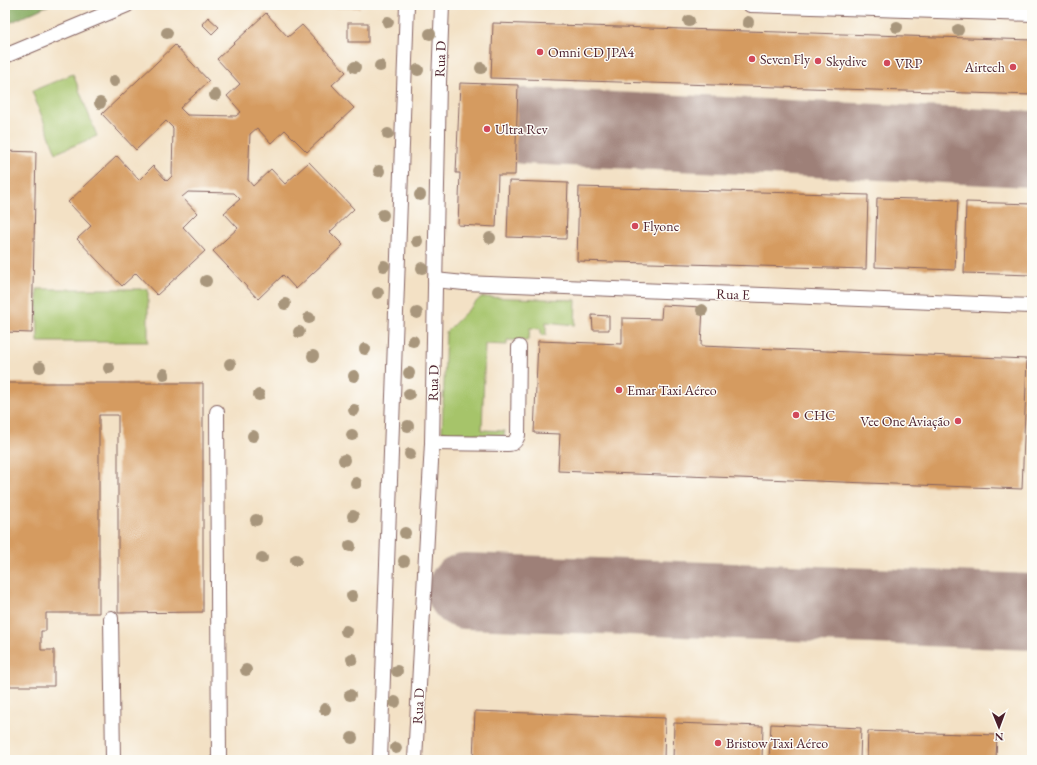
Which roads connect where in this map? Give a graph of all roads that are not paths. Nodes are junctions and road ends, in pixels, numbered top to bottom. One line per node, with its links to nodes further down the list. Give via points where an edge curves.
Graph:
1 (127, 5): 6 (lane)
2 (407, 5): 15 (lane)
3 (442, 5): 7 (lane, Rua D)
4 (750, 5): 5 (lane)
5 (1032, 14)
6 (5, 56)
7 (435, 280): 8 (lane, Rua E); 11 (lane, Rua D)
8 (1032, 306)
9 (519, 347): 11 (lane, via 518,435 515,442)
10 (216, 412): 14 (lane)
11 (432, 444): 16 (lane, Rua D)
12 (111, 618): 13 (lane)
13 (113, 760)
14 (219, 760)
15 (380, 760)
16 (415, 760)

